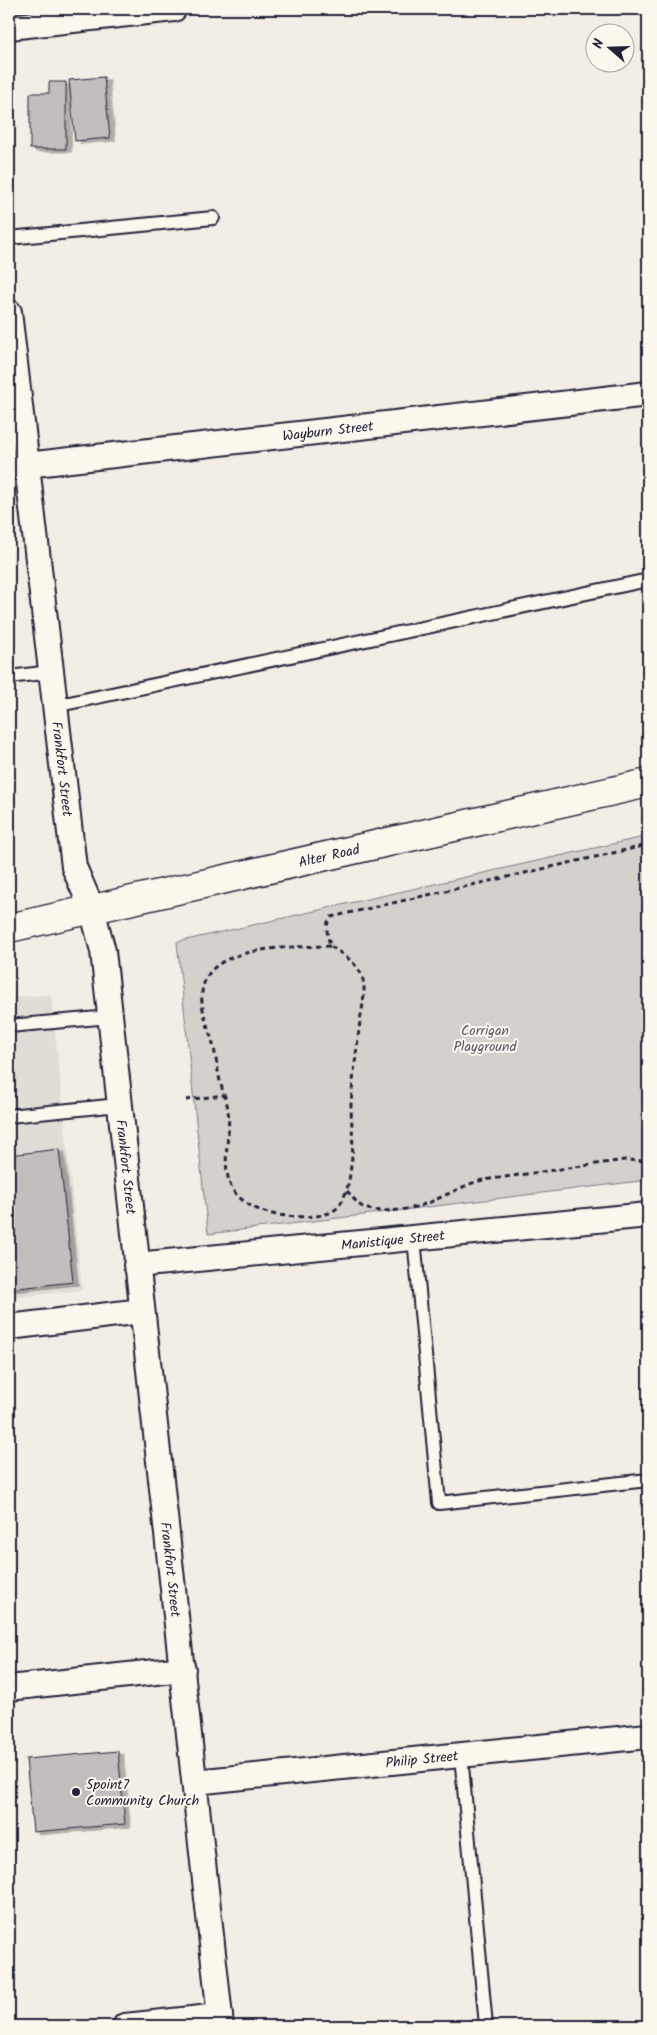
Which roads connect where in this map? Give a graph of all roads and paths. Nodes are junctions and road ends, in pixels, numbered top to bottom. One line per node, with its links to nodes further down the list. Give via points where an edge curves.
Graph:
1 (174, 9): 2 (street)
2 (9, 27)
3 (213, 218): 4 (lane)
4 (9, 238)
5 (9, 312): 7 (street, Frankfort Street)
6 (648, 394): 7 (street, Wayburn Street)
7 (18, 466): 9 (street, Frankfort Street)
8 (648, 580): 11 (lane)
9 (51, 672): 10 (lane); 11 (street, Frankfort Street)
10 (9, 678)
11 (55, 706): 14 (street, Frankfort Street, via 74,867)
12 (648, 783): 14 (street, Alter Road)
13 (648, 845): 16 (path, via 331,916 327,921)
14 (92, 909): 15 (street, Alter Road); 17 (street, Frankfort Street, via 104,951)
15 (9, 928)
16 (330, 946): 19 (path, via 260,950 219,964 208,974 201,998); 24 (path, via 353,962 363,979 351,1103 353,1153)
17 (110, 1017): 18 (lane); 21 (street, Frankfort Street)
18 (9, 1026)
19 (224, 1095): 20 (path); 24 (path, via 228,1109 225,1160 229,1183 240,1198 268,1213 319,1216 337,1208)
20 (186, 1100)
21 (120, 1105): 22 (lane); 27 (street, Frankfort Street)
22 (9, 1116)
23 (648, 1161): 24 (path, via 625,1160 483,1180 419,1206 388,1210 371,1211 361,1207)
24 (347, 1191)
25 (648, 1215): 26 (street, Manistique Street)
26 (414, 1238): 27 (street, Manistique Street); 30 (lane, via 439,1503)
27 (136, 1265): 28 (street, Frankfort Street)
28 (142, 1311): 29 (street); 31 (street, Frankfort Street)
29 (9, 1327)
30 (648, 1480)
31 (183, 1669): 32 (street); 35 (street, Frankfort Street)
32 (9, 1688)
33 (648, 1736): 34 (street, Philip Street)
34 (461, 1755): 35 (street, Philip Street); 38 (lane)
35 (195, 1782): 36 (street, Frankfort Street)
36 (220, 2021): 37 (street)
37 (125, 2026)
38 (486, 2026)

